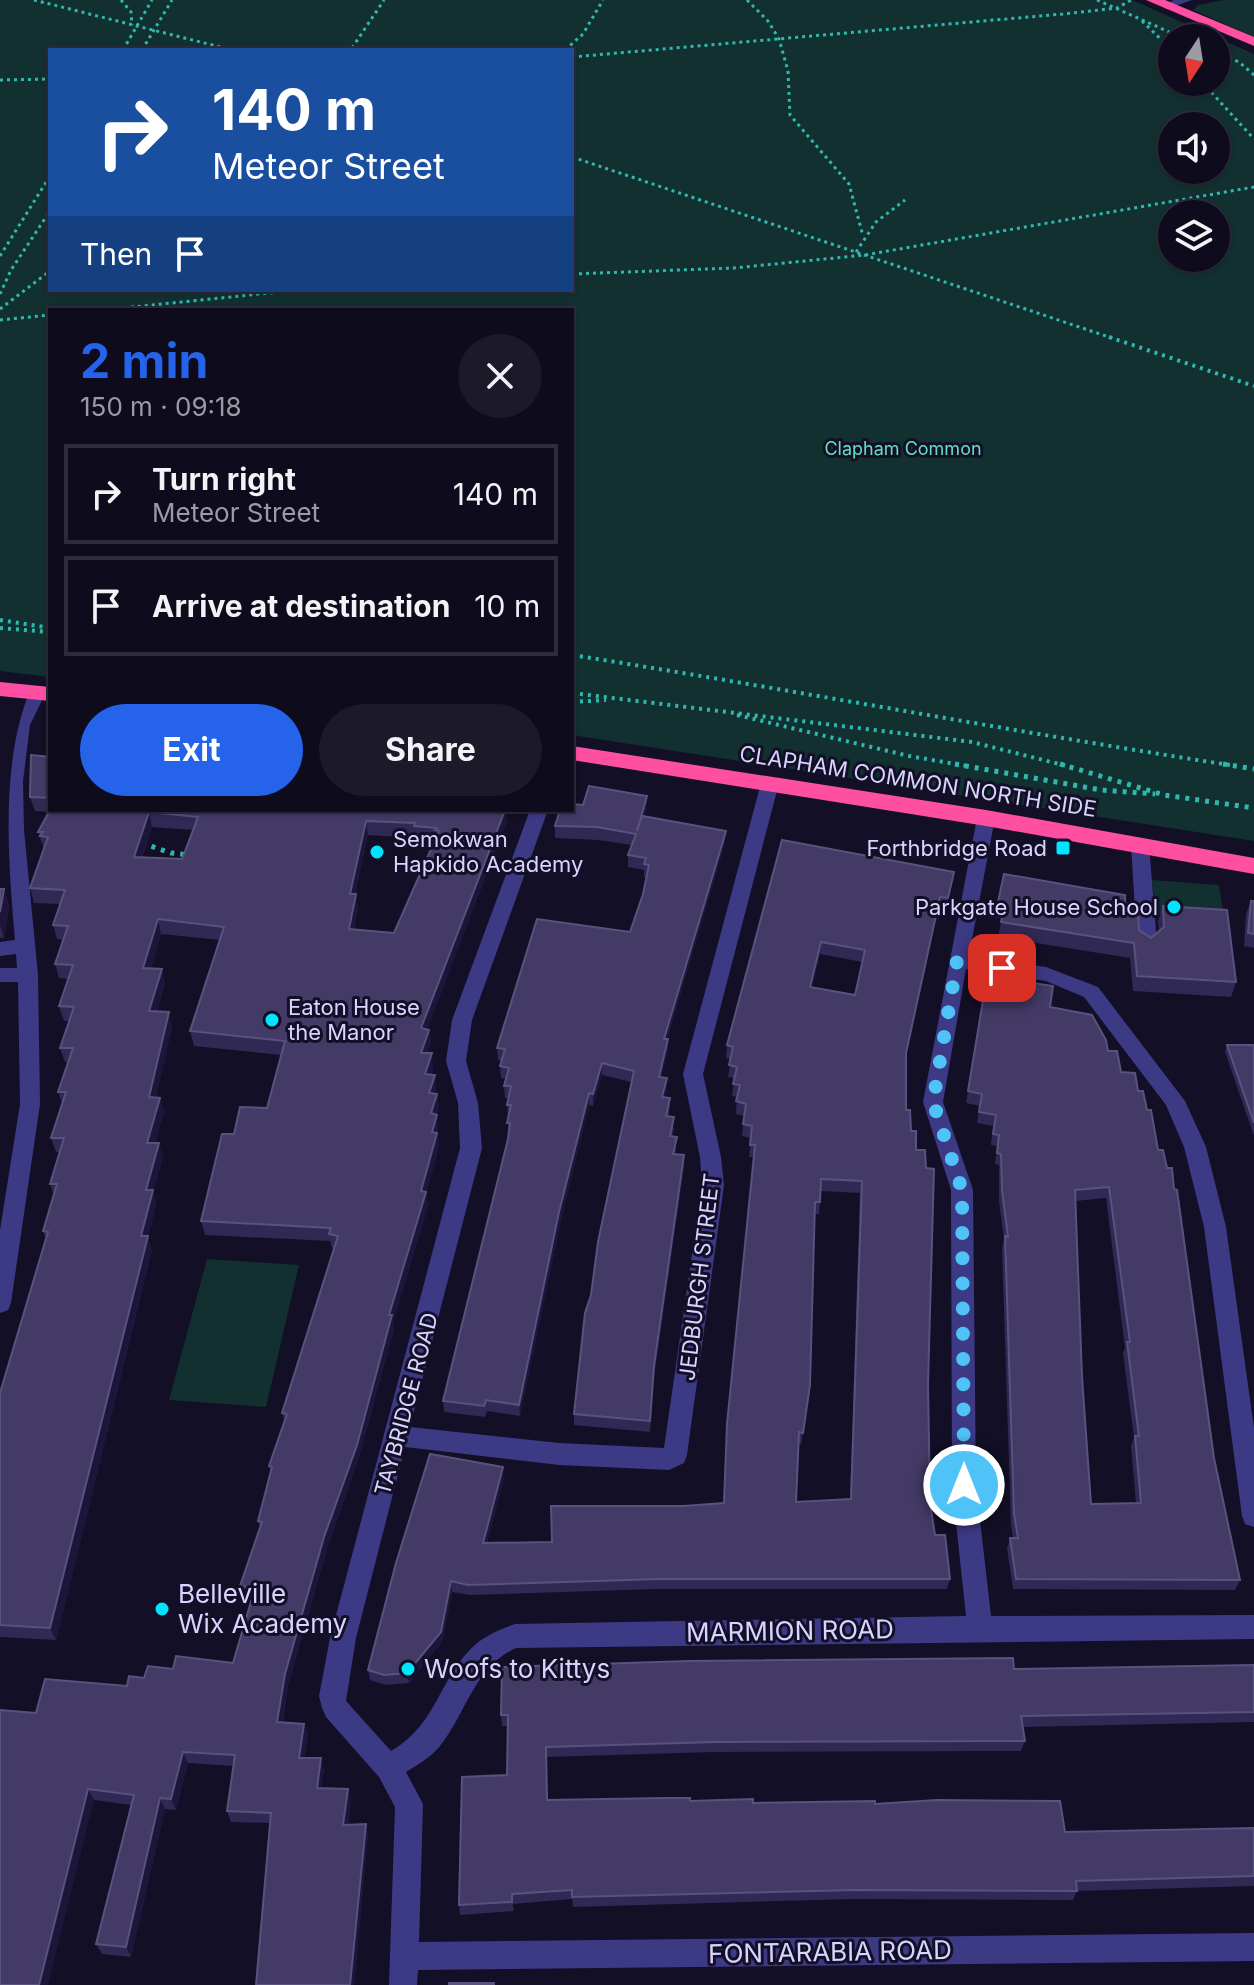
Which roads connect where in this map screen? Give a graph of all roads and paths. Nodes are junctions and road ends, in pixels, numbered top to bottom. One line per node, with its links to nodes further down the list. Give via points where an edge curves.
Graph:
1 (34, 0): 14 (path)
2 (121, 0): 14 (path, via 131,12)
3 (152, 0): 14 (path)
4 (172, 0): 16 (path)
5 (384, 0): 23 (path)
6 (603, 0): 24 (path, via 583,34)
7 (747, 0): 18 (path)
8 (1097, 0): 12 (path)
9 (1131, 0): 12 (path)
10 (1186, 0): 11 (street)
11 (1160, 3): 19 (highway)
12 (1117, 8): 13 (path); 18 (path)
13 (1139, 18): 15 (path); 17 (path)
14 (133, 26): 16 (path); 20 (path)
15 (1158, 27)
16 (153, 31): 21 (path); 22 (path)
17 (1158, 36)
18 (779, 39): 25 (path); 37 (path, via 788,71 790,115 849,184)
19 (1254, 42)
20 (124, 48)
21 (143, 48)
22 (224, 48)
23 (352, 48)
24 (567, 48)
25 (574, 57)
26 (1230, 58): 27 (path)
27 (1254, 75)
28 (48, 79): 29 (path)
29 (0, 80)
30 (1215, 96): 31 (path)
31 (1254, 139)
32 (574, 158): 38 (path)
33 (48, 179): 40 (path)
34 (1254, 187): 39 (path)
35 (905, 200): 37 (path)
36 (48, 214): 44 (path)
37 (863, 236): 38 (path)
38 (856, 252): 39 (path)
39 (865, 255): 42 (path, via 734,268); 49 (path)
40 (0, 256)
41 (48, 273): 46 (path)
42 (574, 274)
43 (279, 292): 45 (path)
44 (0, 294)
45 (123, 308)
46 (0, 309)
47 (48, 315): 48 (path)
48 (0, 320)
49 (1254, 386)
50 (0, 620): 52 (path)
51 (0, 628): 53 (path)
52 (48, 628)
53 (48, 628)
54 (574, 655): 62 (path)
55 (0, 689): 56 (highway)
56 (44, 693): 73 (street, via 21,725 14,781)
57 (574, 693): 58 (path)
58 (619, 700): 59 (path); 60 (path)
59 (574, 702)
60 (715, 709): 64 (path, via 909,756 1101,790); 64 (path, via 972,742)
61 (574, 753): 63 (highway, CLAPHAM COMMON NORTH SIDE)
62 (1254, 769)
63 (770, 783): 67 (highway, CLAPHAM COMMON NORTH SIDE); 79 (street, JEDBURGH STREET, via 693,1074 713,1162 713,1185 675,1455 669,1459 559,1454)
64 (1164, 795): 65 (path)
65 (1254, 808)
66 (538, 812): 79 (street, TAYBRIDGE ROAD, via 462,1020 456,1061 468,1103 471,1148)
67 (986, 818): 69 (highway, CLAPHAM COMMON NORTH SIDE); 75 (street)
68 (138, 841): 70 (path)
69 (1140, 845): 71 (highway, CLAPHAM COMMON NORTH SIDE); 72 (street)
70 (196, 855)
71 (1254, 866)
72 (1147, 943)
73 (25, 946): 74 (street); 77 (street)
74 (0, 949)
75 (957, 961): 80 (street, via 1082,985 1175,1101 1195,1147 1215,1227); 82 (street, via 933,1102 962,1190 964,1485)
76 (0, 975): 77 (street)
77 (28, 975): 78 (street, via 30,1104)
78 (1, 1296)
79 (398, 1436): 83 (street, TAYBRIDGE ROAD, via 332,1696 335,1708)
80 (1254, 1516)
81 (1254, 1627): 82 (street, MARMION ROAD)
82 (980, 1628): 83 (street, MARMION ROAD, via 515,1636 487,1648 433,1735)
83 (388, 1768): 85 (street, TAYBRIDGE ROAD, via 409,1804)
84 (1254, 1947): 85 (street, FONTARABIA ROAD)
85 (405, 1956): 86 (street, TAYBRIDGE ROAD)
86 (403, 1985)

